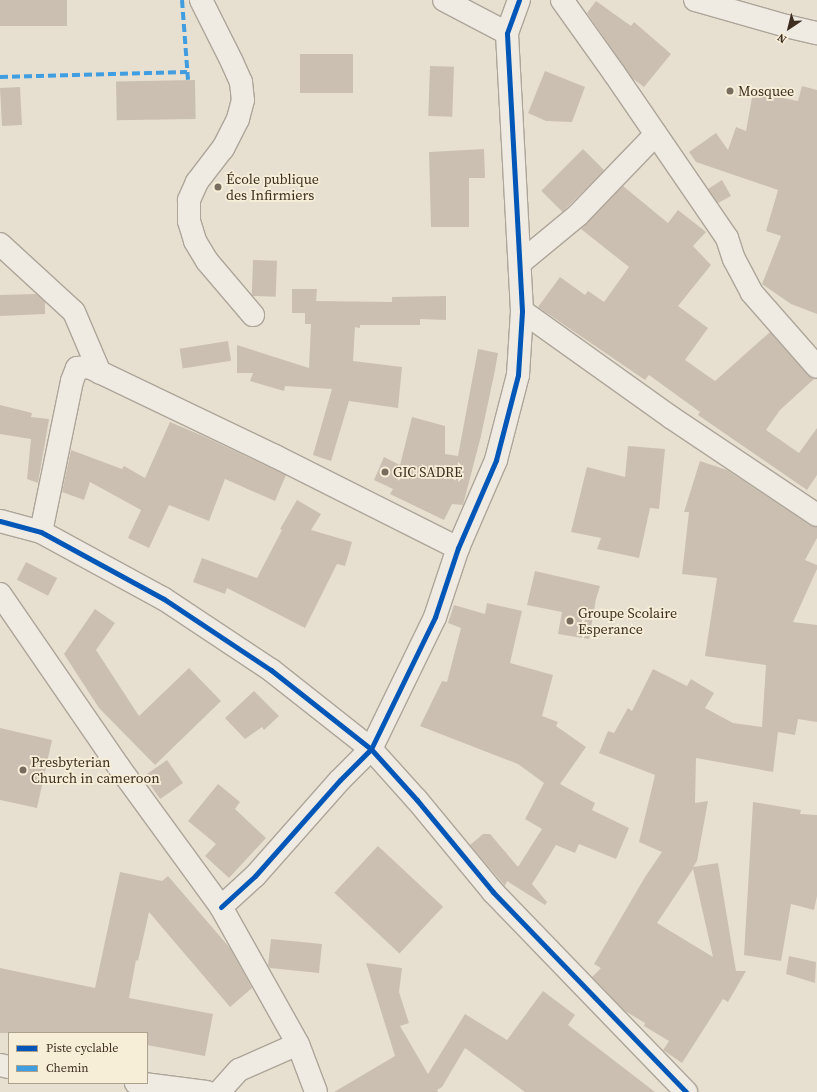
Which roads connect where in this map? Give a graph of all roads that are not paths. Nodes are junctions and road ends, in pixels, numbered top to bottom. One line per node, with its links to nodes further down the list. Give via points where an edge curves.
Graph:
1 (201, 0): 12 (street, via 241,82 243,100 238,119 223,148 194,188 189,200 189,221 195,241 207,261)
2 (444, 0): 6 (street)
3 (519, 0): 6 (street)
4 (562, 0): 8 (street)
5 (695, 0): 7 (street)
6 (507, 33): 10 (street)
7 (817, 33)
8 (656, 134): 10 (street, via 578,215); 13 (street, via 726,238 752,293)
9 (0, 244): 14 (street, via 74,312)
10 (520, 263): 11 (street)
11 (522, 311): 15 (street, via 672,418); 18 (street, via 518,375 496,460)
12 (253, 315)
13 (817, 367)
14 (100, 373): 17 (street, via 88,367 76,368); 18 (street, via 275,456)
15 (817, 515)
16 (0, 521): 17 (street)
17 (41, 532): 20 (street, via 164,599 271,670)
18 (458, 548): 20 (street, via 435,617)
19 (0, 594): 21 (street, via 119,767)
20 (371, 749): 21 (street, via 255,876); 27 (street, via 493,892)
21 (221, 907): 22 (street)
22 (298, 1044): 25 (street, via 239,1070); 26 (street)
23 (144, 1084): 24 (street)
24 (206, 1092)
25 (219, 1092)
26 (316, 1092)
27 (686, 1092)

